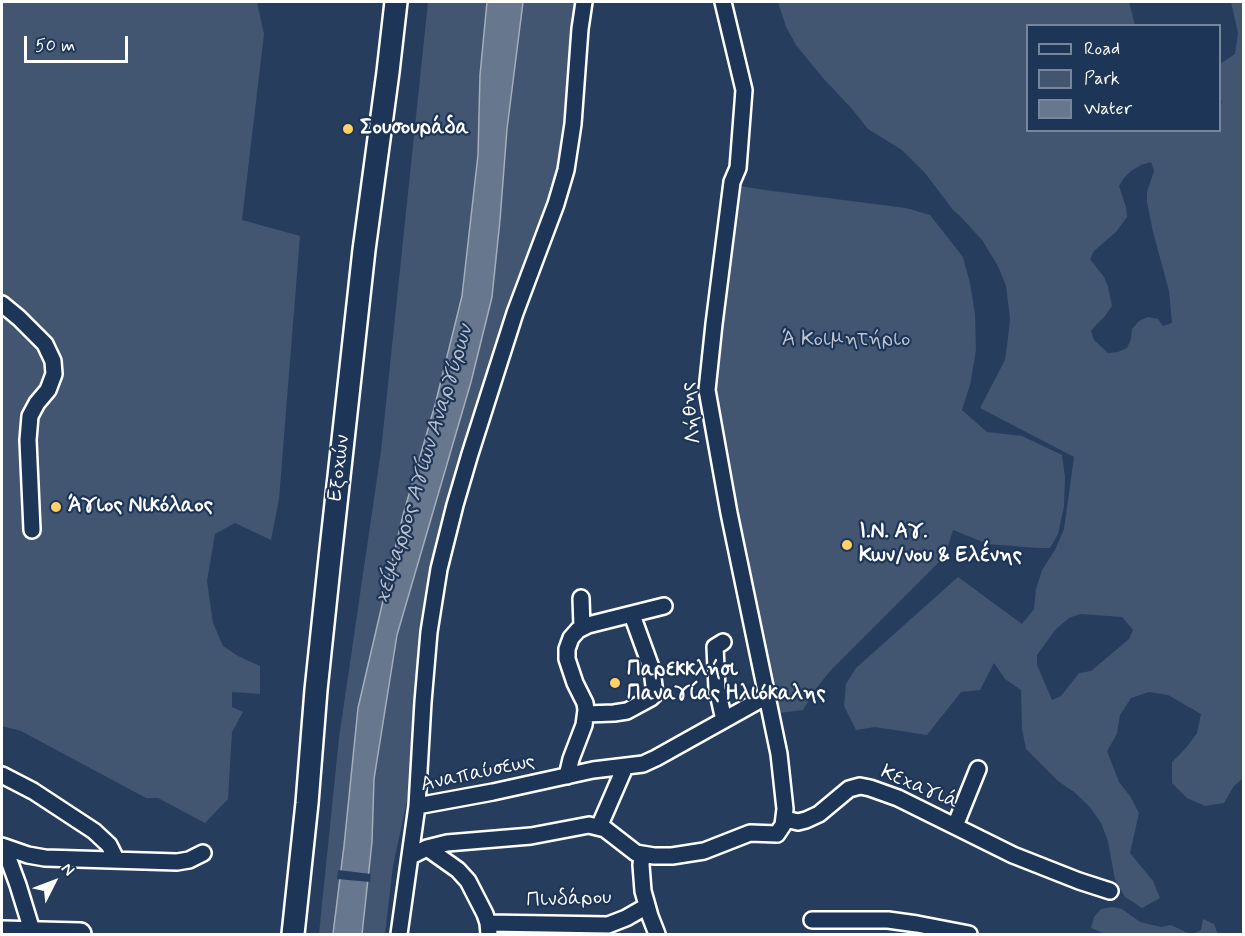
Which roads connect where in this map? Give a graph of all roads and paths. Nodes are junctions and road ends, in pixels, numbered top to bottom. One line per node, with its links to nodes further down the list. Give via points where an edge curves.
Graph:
1 (396, 2): 36 (main road, Εξοχών, via 330,558)
2 (584, 2): 18 (street, via 566,170 470,454 440,569 429,632)
3 (723, 2): 11 (street, Λήθης, via 744,90 738,168 732,182 707,390)
4 (2, 304): 5 (street, via 45,345 53,361 54,374 48,390 30,416)
5 (32, 530)
6 (581, 598): 9 (street)
7 (664, 606): 8 (street)
8 (632, 615): 9 (street); 12 (street, via 652,670 655,693 627,711)
9 (582, 627): 12 (street, via 568,645 567,654)
10 (723, 642): 13 (street, via 715,647 717,689)
11 (767, 696): 13 (street, Αναπαύσεως); 19 (street, Λήθης, via 782,770)
12 (586, 714): 17 (street, Αναπαύσεως)
13 (724, 720): 14 (street, Αναπαύσεως, via 651,760)
14 (625, 767): 17 (street, Αναπαύσεως); 21 (street)
15 (978, 769): 20 (street)
16 (2, 775): 27 (street, via 94,831 109,845)
17 (567, 776): 18 (street, Αναπαύσεως)
18 (417, 806): 26 (street, Αναπαύσεως)
19 (785, 819): 20 (street, Κεχαγιά, via 810,819 860,786 887,793); 25 (street, via 777,834 750,833 688,854)
20 (955, 826): 28 (street, Κεχαγιά, via 1026,860)
21 (599, 827): 23 (street, via 588,825); 25 (street)
22 (2, 847): 27 (street, via 39,857); 34 (street, via 18,885)
23 (427, 848): 26 (street); 31 (street, via 463,874 477,896)
24 (203, 853): 27 (street, via 177,862)
25 (642, 855): 29 (street, Πινδάρου)
26 (411, 856): 37 (street, Αναπαύσεως)
27 (116, 859)
28 (1110, 891)
29 (647, 906): 32 (street, Πινδάρου); 38 (street, Πινδάρου)
30 (812, 920): 39 (street, via 888,920)
31 (488, 929): 32 (street, Πινδάρου)
32 (607, 930)
33 (2, 932): 34 (main road)
34 (30, 933): 35 (main road)
35 (80, 934)
36 (294, 934)
37 (399, 934)
38 (657, 934)
39 (969, 934)

